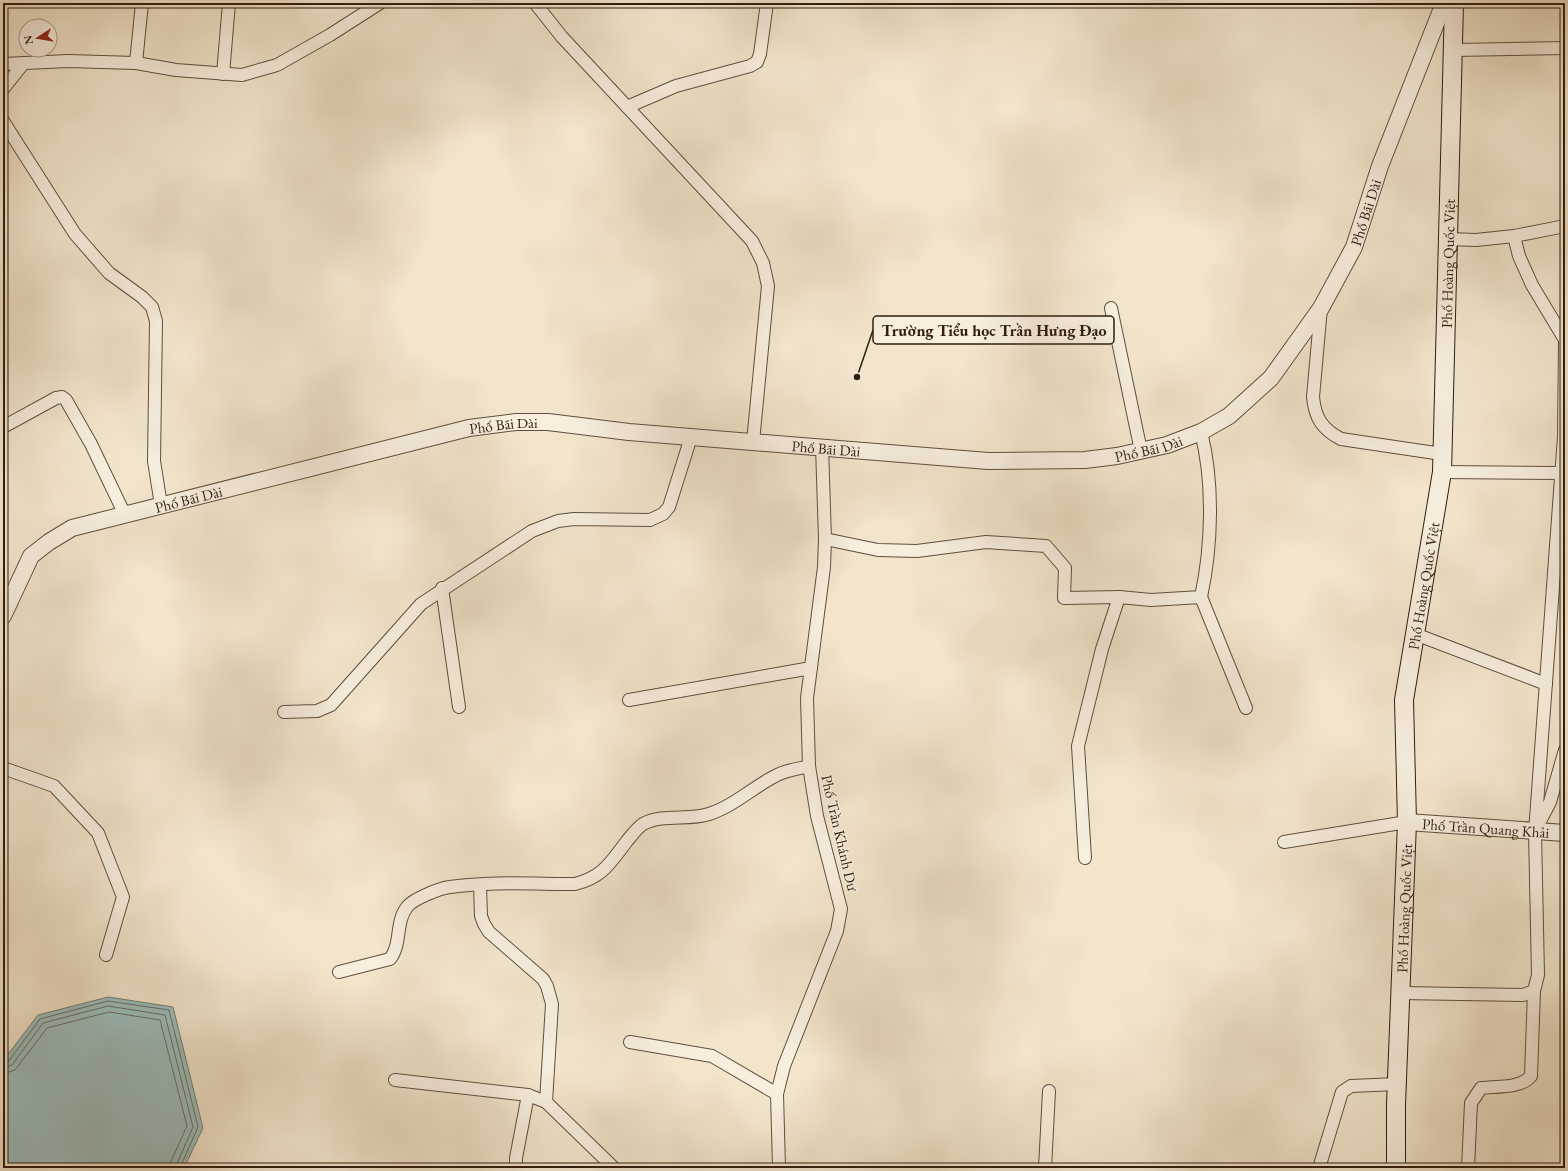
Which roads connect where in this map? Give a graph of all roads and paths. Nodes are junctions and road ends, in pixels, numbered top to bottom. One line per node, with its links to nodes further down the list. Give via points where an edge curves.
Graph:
1 (142, 3): 10 (street)
2 (229, 3): 13 (street)
3 (380, 3): 13 (street, via 276,65 242,75)
4 (534, 3): 15 (street)
5 (767, 3): 15 (street, via 757,62 676,86)
6 (1444, 3): 21 (street, Phố Bãi Dài, via 1380,166 1354,247)
7 (1454, 3): 9 (main road, Phố Hoàng Quốc Việt)
8 (1565, 48): 9 (street)
9 (1453, 50): 19 (main road, Phố Hoàng Quốc Việt)
10 (136, 63): 12 (street, via 68,61); 13 (street)
11 (3, 64): 12 (street)
12 (23, 64): 14 (street)
13 (223, 74)
14 (3, 89)
15 (627, 107): 25 (street, via 752,241 763,263 768,286)
16 (3, 121): 31 (street, via 75,234 109,273 152,307 156,321 154,461)
17 (1565, 226): 18 (street)
18 (1514, 236): 19 (street, via 1476,240); 30 (street, via 1519,256 1532,284 1565,340)
19 (1448, 239): 28 (main road, Phố Hoàng Quốc Việt)
20 (1111, 308): 27 (street)
21 (1322, 308): 23 (street, Phố Bãi Dài, via 1272,378 1229,416); 28 (street, via 1313,397 1314,410 1328,433 1341,439)
22 (3, 427): 32 (street, via 62,397 91,444)
23 (1201, 432): 27 (street, Phố Bãi Dài, via 1167,445); 36 (street, via 1207,457 1209,505 1207,567)
24 (691, 437): 25 (street, Phố Bãi Dài); 31 (street, Phố Bãi Dài, via 548,422 492,424); 34 (street, via 669,507 664,514 650,520 574,519 558,522 532,531)
25 (753, 442): 26 (street, Phố Bãi Dài)
26 (822, 446): 27 (street, Phố Bãi Dài, via 988,461 1085,460); 33 (street, Phố Trần Khánh Dư)
27 (1141, 451)
28 (1442, 454): 29 (main road, Phố Hoàng Quốc Việt)
29 (1442, 472): 30 (street); 38 (main road, Phố Hoàng Quốc Việt)
30 (1563, 474): 40 (street)
31 (161, 505): 32 (street, Phố Bãi Dài)
32 (125, 514): 37 (street, Phố Bãi Dài, via 72,528 31,556)
33 (825, 539): 35 (street, via 878,550 909,551 986,542 1046,546 1065,568 1064,598); 39 (street, Phố Trần Khánh Dư, via 824,567)
34 (442, 588): 42 (street); 44 (street, via 411,613 331,705 317,711)
35 (1119, 597): 36 (street, via 1152,600); 52 (street, via 1102,649 1078,746)
36 (1201, 597): 43 (street)
37 (3, 616)
38 (1415, 634): 40 (street); 48 (main road, Phố Hoàng Quốc Việt, via 1404,700)
39 (810, 668): 41 (street); 46 (street, Phố Trần Khánh Dư, via 807,698)
40 (1546, 684): 49 (street)
41 (629, 700)
42 (459, 707)
43 (1246, 708)
44 (284, 712)
45 (1565, 750): 49 (street, via 1550,802)
46 (809, 766): 53 (street, via 779,774 715,812 695,818 652,820 642,824 605,870 587,881 575,884); 62 (street, Phố Trần Khánh Dư, via 817,816 841,909 837,931 784,1066)
47 (3, 768): 54 (street, via 54,786 98,833 123,897)
48 (1406, 822): 49 (street, Phố Trần Quang Khải); 51 (street); 57 (main road, Phố Hoàng Quốc Việt)
49 (1535, 832): 50 (street, Phố Trần Quang Khải); 56 (street, via 1538,975)
50 (1565, 833)
51 (1284, 842)
52 (1084, 858)
53 (480, 884): 55 (street, via 448,887 410,904 402,915 394,952 390,959); 64 (street, via 481,916 489,932 543,978 550,994 552,1004)
54 (106, 955)
55 (338, 972)
56 (1534, 991): 57 (street, via 1523,996); 71 (street, via 1531,1076 1527,1081 1517,1084 1481,1088 1477,1092 1471,1103)
57 (1400, 993): 60 (main road, Phố Hoàng Quốc Việt)
58 (630, 1042): 62 (street, via 712,1056 725,1061)
59 (395, 1080): 63 (street)
60 (1397, 1084): 69 (street, via 1351,1086 1342,1092); 70 (main road, Phố Hoàng Quốc Việt)
61 (1049, 1091): 68 (street)
62 (777, 1094): 67 (street, Phố Trần Khánh Dư)
63 (528, 1095): 64 (street); 65 (street)
64 (546, 1102): 66 (street)
65 (516, 1168)
66 (614, 1168)
67 (779, 1168)
68 (1045, 1168)
69 (1319, 1168)
70 (1396, 1168)
71 (1468, 1168)

